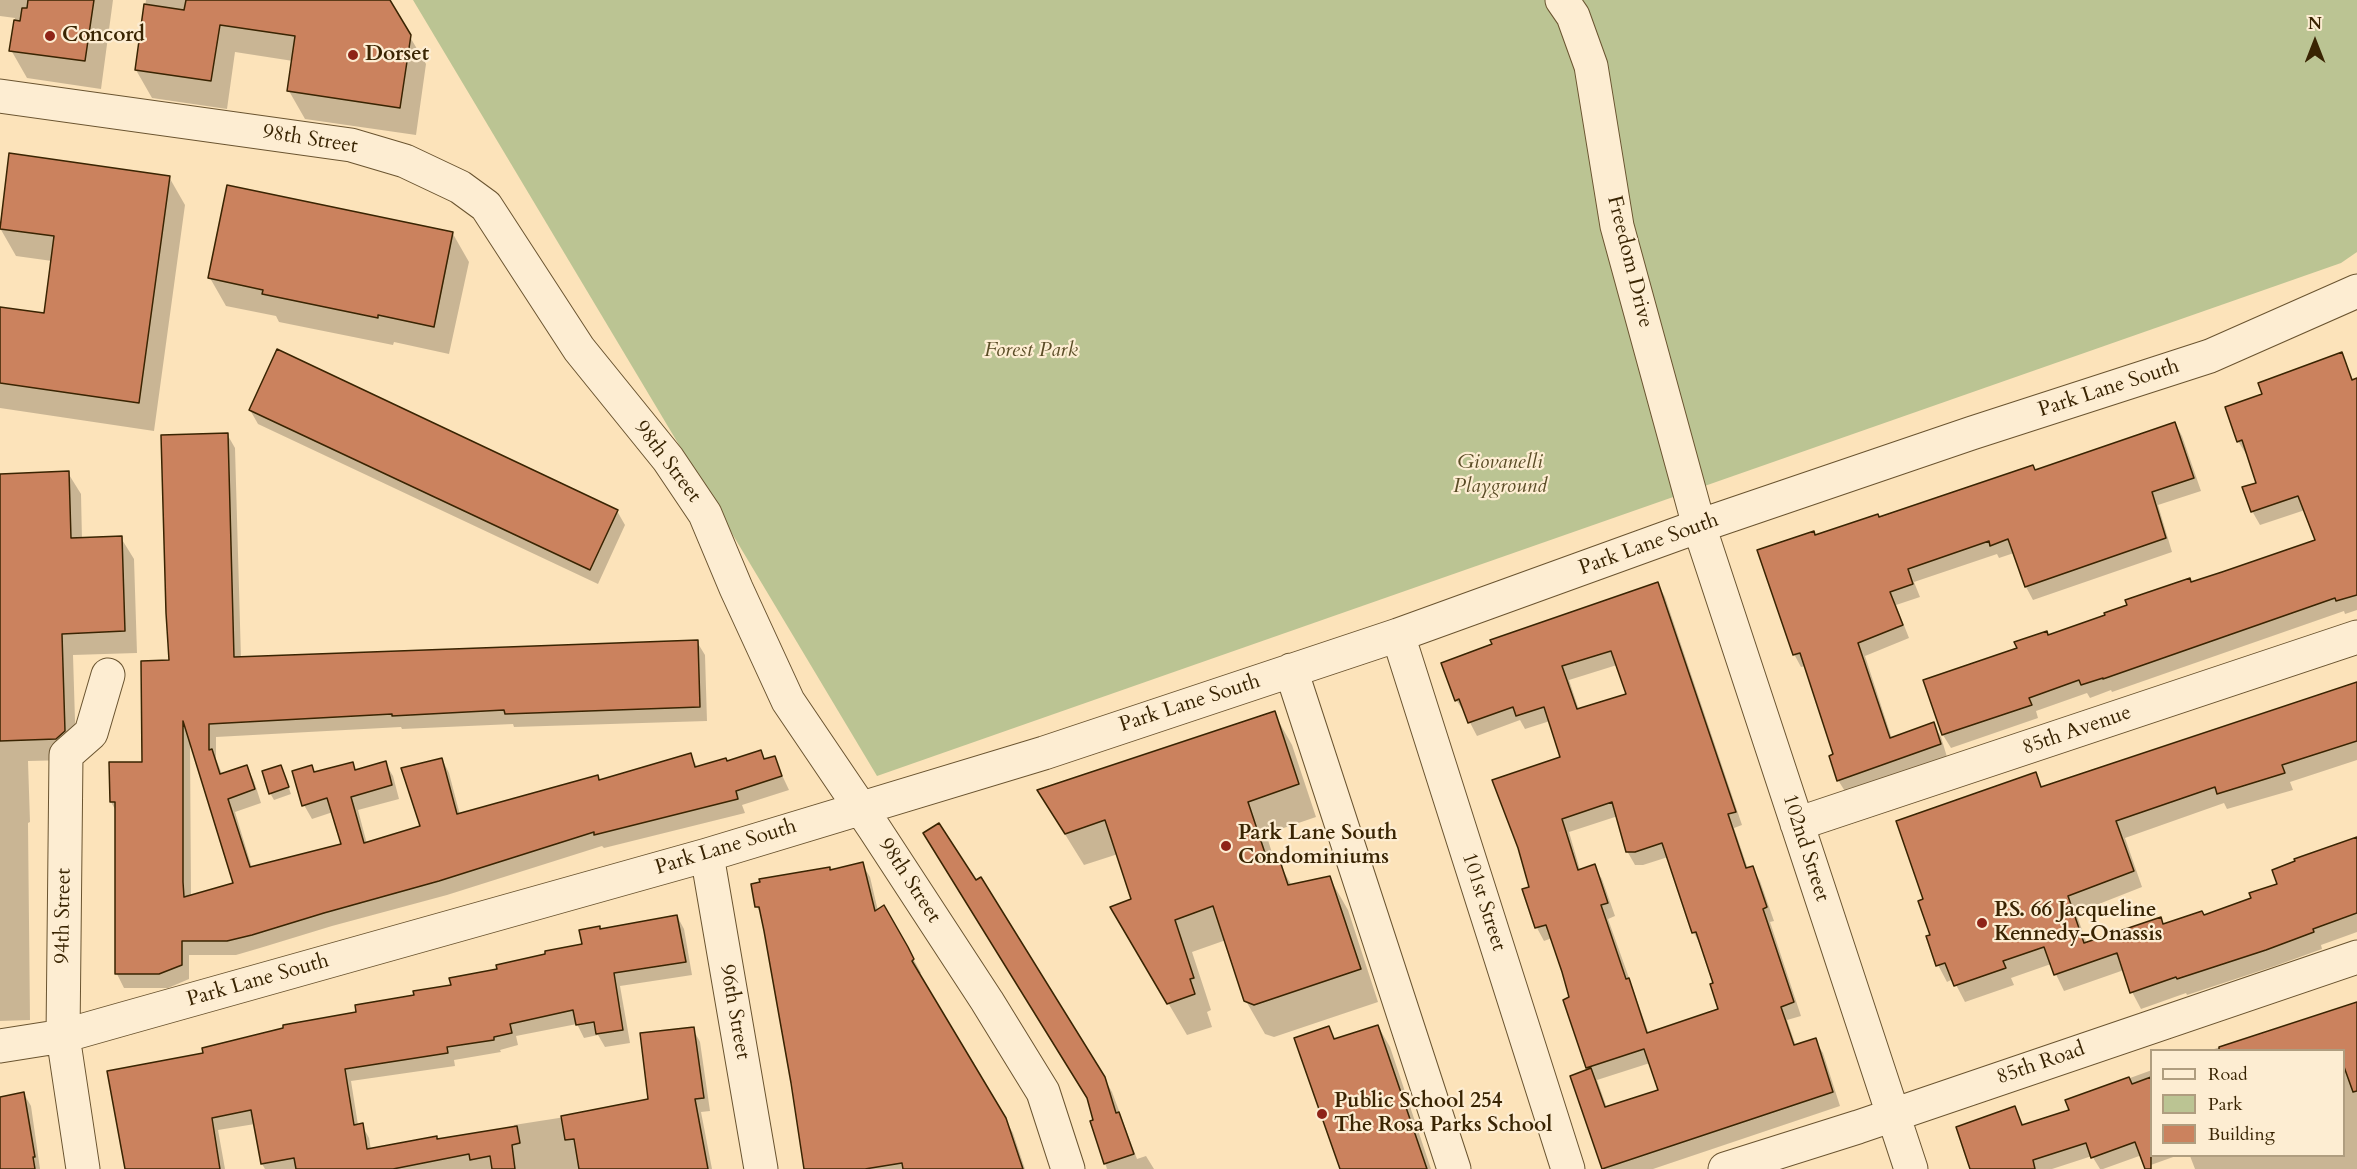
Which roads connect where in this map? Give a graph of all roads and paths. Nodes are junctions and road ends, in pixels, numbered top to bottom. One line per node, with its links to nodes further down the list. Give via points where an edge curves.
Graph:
1 (1562, 0): 4 (street, Freedom Drive, via 1573,16 1591,66 1617,226)
2 (0, 96): 9 (street, 98th Street, via 351,145 405,161 460,187 486,206 579,349 668,459 705,514 788,701)
3 (2357, 291): 4 (street, Park Lane South, via 2210,356)
4 (1699, 526): 5 (street, Park Lane South); 10 (street, 102nd Street)
5 (1398, 635): 7 (street, Park Lane South); 20 (street, 101st Street)
6 (2357, 637): 10 (street, 85th Avenue)
7 (1291, 670): 9 (street, Park Lane South, via 1044,753); 19 (street)
8 (108, 675): 13 (street, 94th Street, via 91,733 66,755)
9 (861, 808): 11 (street, Park Lane South); 18 (street, 98th Street, via 987,1000 1042,1092)
10 (1797, 824): 15 (street, 102nd Street)
11 (707, 855): 13 (street, Park Lane South); 17 (street, 96th Street)
12 (2357, 957): 15 (street, 85th Road)
13 (63, 1036): 14 (street, Park Lane South); 16 (street, 94th Street)
14 (0, 1046)
15 (1893, 1114): 21 (street, 85th Road); 22 (street, 102nd Street)
16 (83, 1169)
17 (761, 1169)
18 (1068, 1169)
19 (1454, 1169)
20 (1568, 1169)
21 (1725, 1169)
22 (1911, 1169)

